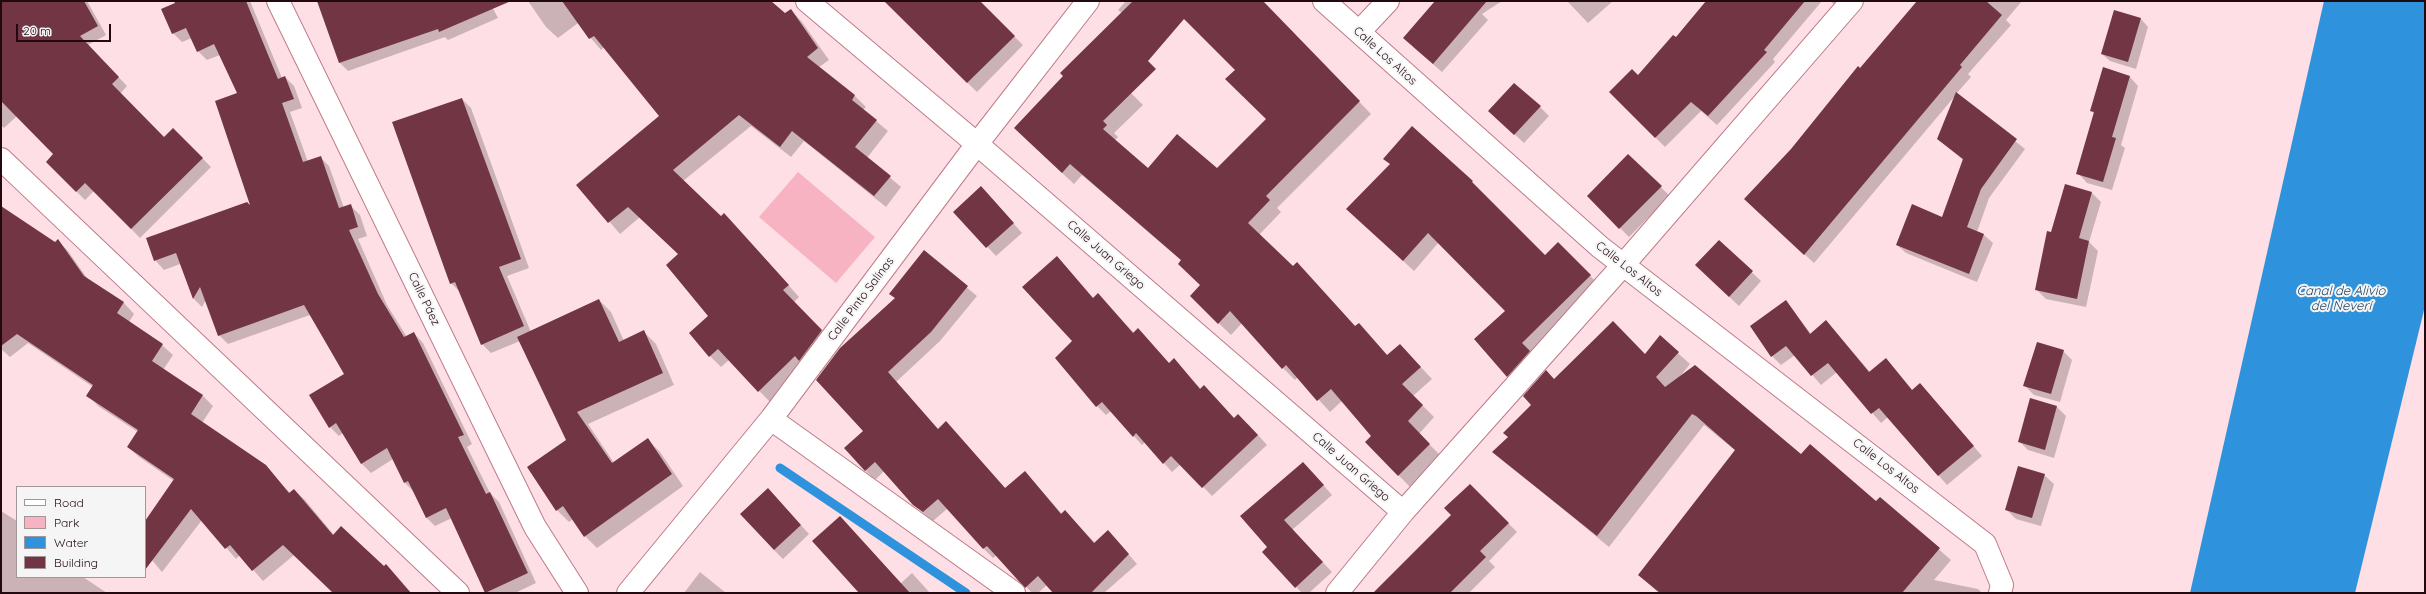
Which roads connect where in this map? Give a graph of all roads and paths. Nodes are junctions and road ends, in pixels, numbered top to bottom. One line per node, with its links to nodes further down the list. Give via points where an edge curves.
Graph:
1 (278, 1): 14 (street, Calle Páez, via 535,527)
2 (807, 1): 8 (street, Calle Juan Griego)
3 (1088, 1): 8 (street, Calle Pinto Salinas)
4 (1324, 1): 7 (street, Calle Los Altos)
5 (1388, 1): 7 (street)
6 (1852, 1): 10 (street)
7 (1359, 32): 10 (street, Calle Los Altos, via 1600,247)
8 (977, 144): 11 (street, Calle Pinto Salinas); 12 (street, Calle Juan Griego)
9 (1, 159): 13 (street)
10 (1624, 264): 12 (street); 18 (street, Calle Los Altos, via 1985,544 2002,585)
11 (771, 420): 15 (street, Calle Pinto Salinas); 16 (street)
12 (1403, 512): 17 (street)
13 (458, 593)
14 (578, 593)
15 (628, 593)
16 (1014, 593)
17 (1337, 593)
18 (2000, 593)

